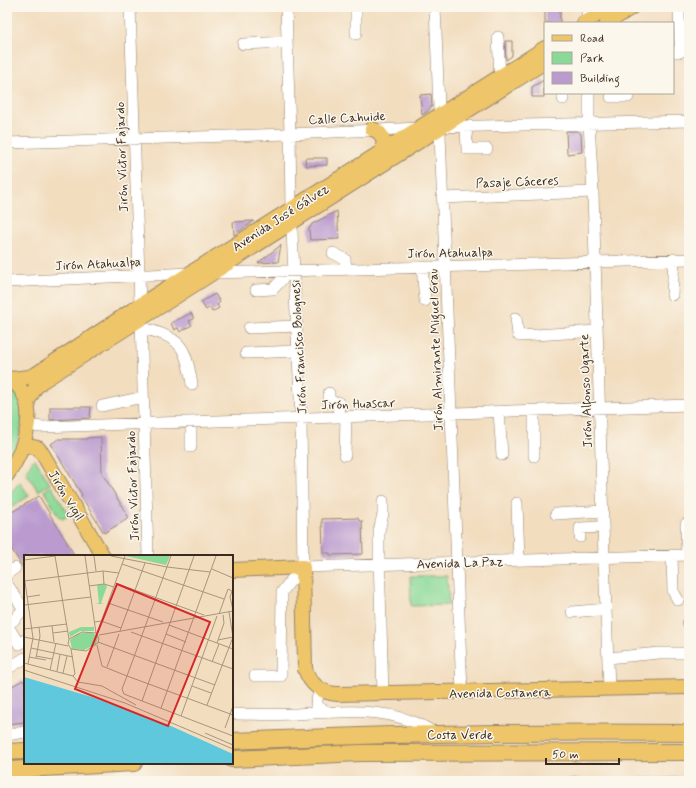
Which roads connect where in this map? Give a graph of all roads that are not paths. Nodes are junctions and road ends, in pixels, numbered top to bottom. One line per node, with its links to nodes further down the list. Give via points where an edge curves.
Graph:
1 (130, 7): 28 (street, Jirón Víctor Fajardo)
2 (286, 7): 12 (street, Jirón Francisco Bolognesi)
3 (356, 7): 10 (street)
4 (435, 7): 21 (street, Jirón Almirante Miguel Grau)
5 (609, 7): 8 (main road)
6 (632, 7): 9 (main road)
7 (679, 7): 15 (street, via 680,52)
8 (587, 18)
9 (608, 22)
10 (356, 34)
11 (498, 37): 17 (street)
12 (287, 42): 13 (street); 27 (street, Jirón Francisco Bolognesi)
13 (244, 44)
14 (544, 49): 17 (main road, Avenida José Gálvez)
15 (674, 52)
16 (544, 63): 21 (main road, Avenida José Gálvez)
17 (500, 77): 21 (main road, Avenida José Gálvez)
18 (589, 94): 23 (street, Jirón Alfonso Ugarte)
19 (628, 94): 20 (street, via 628,97)
20 (612, 97)
21 (440, 121): 24 (street); 25 (main road, Avenida José Gálvez); 33 (street, Jirón Almirante Miguel Grau); 34 (main road, Avenida José Gálvez)
22 (689, 121): 23 (street)
23 (589, 123): 24 (street); 32 (street, Jirón Alfonso Ugarte)
24 (466, 126): 30 (street, via 467,149)
25 (419, 128): 26 (street, Calle Cahuide); 31 (main road, Avenida José Gálvez)
26 (372, 129): 27 (street, Calle Cahuide); 31 (main road, via 379,132 383,139 384,147)
27 (290, 134): 28 (street, Calle Cahuide); 34 (street, Jirón Francisco Bolognesi)
28 (135, 138): 29 (street, Calle Cahuide); 45 (street, Jirón Víctor Fajardo)
29 (7, 143)
30 (487, 149)
31 (381, 152): 34 (main road, Avenida José Gálvez)
32 (593, 192): 33 (street, Pasaje Cáceres); 38 (street, Jirón Alfonso Ugarte)
33 (443, 198): 39 (street, Jirón Almirante Miguel Grau)
34 (291, 216): 42 (street, Jirón Francisco Bolognesi); 43 (main road, Avenida José Gálvez); 44 (main road, Avenida José Gálvez)
35 (333, 253): 41 (street, via 345,259)
36 (674, 259): 37 (street, Jirón Atahualpa); 38 (street, Jirón Atahualpa); 48 (street)
37 (689, 259)
38 (595, 262): 39 (street, Jirón Atahualpa); 55 (street, Jirón Alfonso Ugarte)
39 (445, 266): 40 (street, Jirón Atahualpa); 68 (street, Jirón Almirante Miguel Grau)
40 (422, 267): 41 (street, Jirón Atahualpa); 49 (street)
41 (346, 269): 42 (street, Jirón Atahualpa)
42 (292, 270): 44 (street, Jirón Atahualpa); 47 (street, via 273,290); 53 (street, Jirón Francisco Bolognesi)
43 (191, 273): 45 (street, Jirón Atahualpa); 50 (main road, Avenida José Gálvez)
44 (212, 273): 52 (main road, Avenida José Gálvez)
45 (139, 275): 46 (street, Jirón Atahualpa); 50 (street, Jirón Víctor Fajardo)
46 (7, 282)
47 (256, 290)
48 (672, 295)
49 (425, 301)
50 (140, 305): 58 (main road, Avenida José Gálvez, via 36,374)
51 (516, 318): 55 (street, via 520,336)
52 (141, 324): 59 (street, via 180,345 188,363); 61 (street, Jirón Víctor Fajardo); 62 (main road, Avenida José Gálvez, via 42,382 35,388)
53 (297, 326): 54 (street); 56 (street, Jirón Francisco Bolognesi)
54 (249, 328)
55 (597, 331): 65 (street, Jirón Alfonso Ugarte)
56 (298, 351): 57 (street); 70 (street, Jirón Francisco Bolognesi)
57 (246, 353)
58 (9, 378): 62 (main road, via 23,392)
59 (192, 384)
60 (329, 393): 69 (street, via 329,402 338,402)
61 (143, 397): 64 (street); 72 (street, Jirón Víctor Fajardo)
62 (27, 403): 73 (main road)
63 (689, 405): 65 (street, Jirón Huascar)
64 (102, 406)
65 (599, 408): 66 (street, Jirón Huascar); 82 (street, Jirón Alfonso Ugarte)
66 (534, 411): 67 (street, Jirón Huascar); 78 (street)
67 (499, 412): 68 (street, Jirón Huascar); 77 (street)
68 (451, 414): 69 (street, Jirón Huascar); 93 (street, Jirón Almirante Miguel Grau)
69 (343, 417): 70 (street, Jirón Huascar); 76 (street)
70 (302, 418): 71 (street, Jirón Huascar); 96 (street, Jirón Francisco Bolognesi)
71 (191, 422): 72 (street, Jirón Huascar); 75 (street)
72 (143, 424): 73 (street, Jirón Huascar, via 41,427); 88 (street, Jirón Víctor Fajardo)
73 (27, 425): 74 (main road)
74 (23, 445): 79 (main road); 87 (main road, Jirón Vigil, via 38,448 42,453)
75 (191, 447)
76 (345, 455)
77 (502, 455)
78 (534, 456)
79 (7, 475)
80 (383, 501): 94 (street, via 379,531)
81 (517, 502): 92 (street)
82 (602, 511): 83 (street); 85 (street, Jirón Alfonso Ugarte)
83 (556, 514)
84 (686, 524): 90 (street)
85 (603, 527): 86 (street, via 580,528); 91 (street, Jirón Alfonso Ugarte)
86 (580, 537)
87 (102, 555)
88 (148, 555)
89 (672, 555): 90 (street, Avenida La Paz); 91 (street, Avenida La Paz); 98 (street, via 673,591)
90 (688, 555)
91 (604, 557): 92 (street, Avenida La Paz); 101 (street, Jirón Alfonso Ugarte)
92 (519, 560): 93 (street, Avenida La Paz)
93 (457, 562): 94 (street, Avenida La Paz); 113 (street, Jirón Almirante Miguel Grau)
94 (379, 565): 96 (street, Avenida La Paz); 114 (street)
95 (233, 570): 96 (main road, Avenida La Paz)
96 (303, 570): 109 (street, via 290,580 282,592 281,676); 110 (main road, Jirón Francisco Bolognesi, via 304,660 307,676)
97 (8, 586): 99 (street)
98 (678, 600)
99 (24, 606)
100 (24, 608): 103 (street, via 16,619)
101 (606, 609): 102 (street); 106 (street, Jirón Alfonso Ugarte)
102 (572, 612)
103 (7, 625): 104 (street, via 19,644)
104 (24, 641)
105 (689, 653): 106 (street)
106 (608, 658): 112 (street, Jirón Alfonso Ugarte)
107 (24, 659): 108 (street)
108 (7, 669)
109 (255, 676)
110 (317, 687): 114 (main road, Avenida Costanera, via 331,694); 115 (street, via 316,703)
111 (689, 687): 112 (main road, Avenida Costanera)
112 (609, 689): 113 (main road, Avenida Costanera)
113 (462, 692): 114 (main road, Avenida Costanera)
114 (383, 694)
115 (328, 712): 116 (street); 119 (street, via 396,716 416,722)
116 (233, 714)
117 (24, 732): 120 (street)
118 (689, 733): 119 (highway, Costa Verde)
119 (436, 734): 121 (highway, Costa Verde)
120 (7, 736)
121 (233, 741)
122 (24, 751): 123 (highway)
123 (7, 752)
124 (689, 752): 125 (highway, Costa Verde, via 360,753)
125 (233, 759)
126 (108, 764): 127 (highway)
127 (7, 770)

